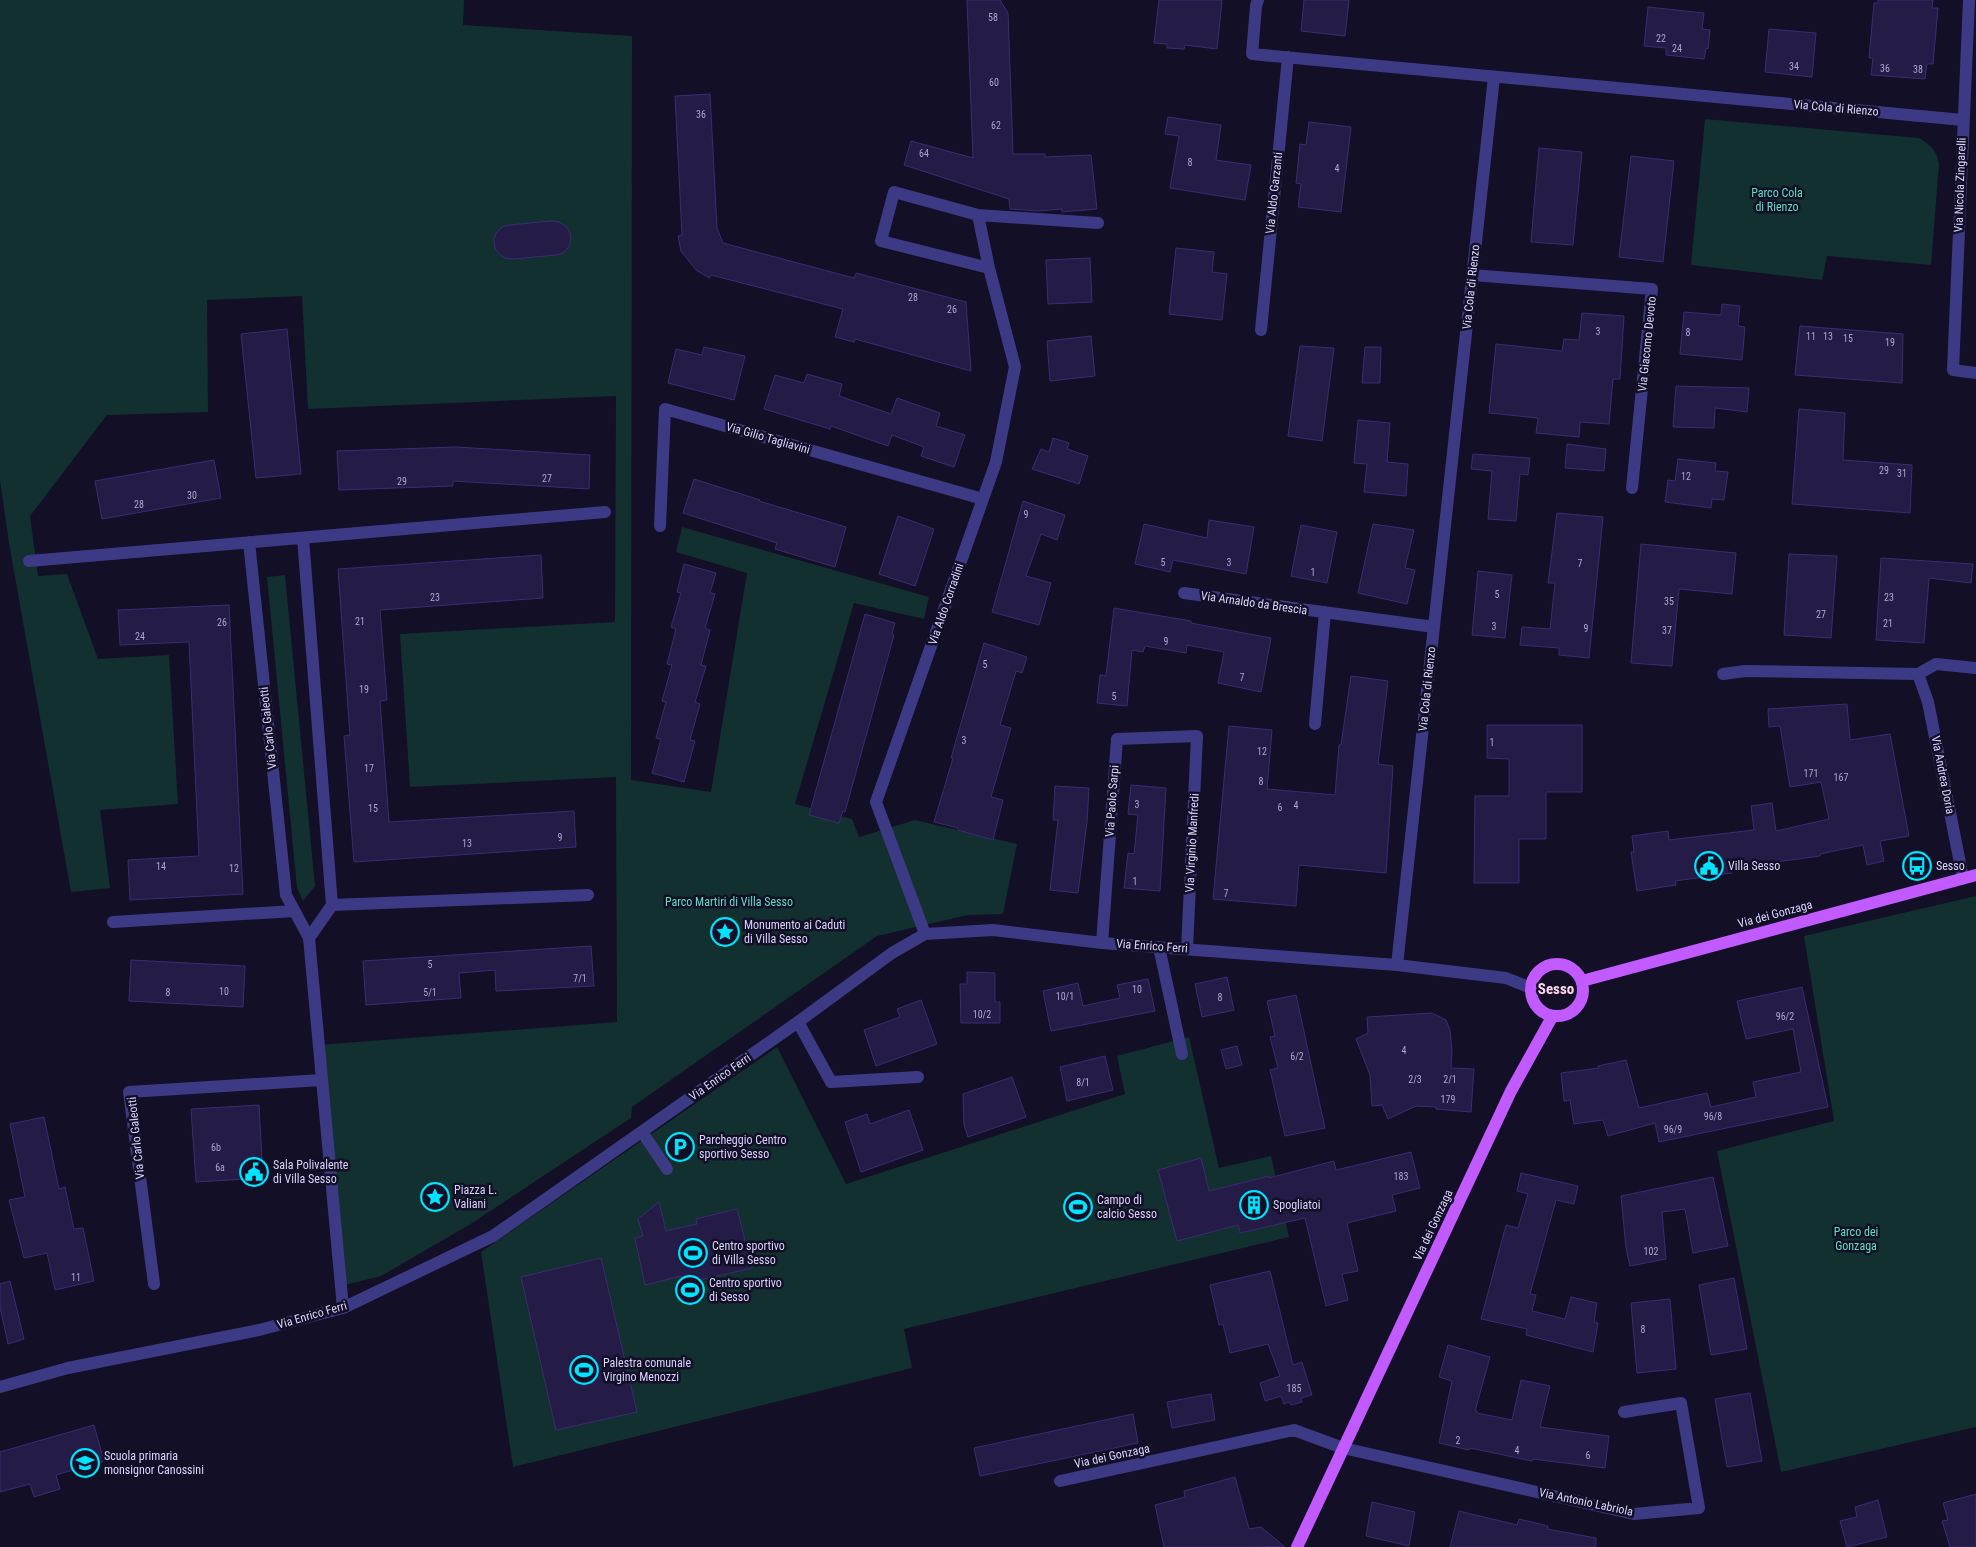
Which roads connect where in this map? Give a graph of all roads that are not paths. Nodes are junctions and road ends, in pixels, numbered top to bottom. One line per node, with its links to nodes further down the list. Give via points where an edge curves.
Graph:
1 (1258, 0): 3 (street, via 1252,54)
2 (1969, 0): 5 (street, Via Nicola Zingarelli)
3 (1288, 57): 4 (street); 10 (street, Via Aldo Garzanti)
4 (1494, 77): 5 (street, Via Cola di Rienzo); 9 (street, Via Cola di Rienzo)
5 (1963, 120): 11 (street, Via Nicola Zingarelli, via 1953,370)
6 (978, 215): 7 (street); 8 (street, Via Aldo Corradini); 8 (street, via 894,192 881,242)
7 (1098, 223)
8 (988, 268): 13 (street, Via Aldo Corradini, via 1014,367 996,462)
9 (1472, 275): 12 (street, Via Giacomo Devoto, via 1652,289); 21 (street, Via Cola di Rienzo)
10 (1260, 330)
11 (1976, 373)
12 (1632, 488)
13 (983, 499): 15 (street, Via Gilio Tagliavini, via 665,409); 32 (street, Via Aldo Corradini, via 876,802)
14 (605, 512): 16 (street)
15 (660, 526)
16 (303, 538): 17 (street); 29 (street)
17 (249, 542): 18 (street); 30 (street, Via Carlo Galeotti, via 286,895)
18 (29, 561)
19 (1184, 594): 20 (street, Via Arnaldo da Brescia)
20 (1325, 612): 21 (street, Via Arnaldo da Brescia); 25 (street, Via Arnaldo da Brescia)
21 (1434, 627): 37 (street, Via Cola di Rienzo)
22 (1976, 668): 24 (street, via 1936,664)
23 (1723, 674): 24 (street, via 1736,671)
24 (1918, 674): 27 (street, Via Andrea Doria, via 1928,702)
25 (1315, 724)
26 (1196, 736): 34 (street, Via Paolo Sarpi, via 1117,740); 36 (street, Via Virginio Manfredi)
27 (1970, 877): 38 (main road, Via dei Gonzaga)
28 (588, 895): 29 (street)
29 (332, 905): 33 (street)
30 (294, 911): 31 (street); 33 (street, Via Carlo Galeotti)
31 (113, 922)
32 (925, 934): 34 (street, Via Enrico Ferri, via 993,930); 41 (street, Via Enrico Ferri, via 892,952)
33 (309, 938): 44 (street, Via Carlo Galeotti)
34 (1102, 943): 35 (street, Via Enrico Ferri)
35 (1159, 947): 36 (street, Via Enrico Ferri); 42 (street)
36 (1187, 949): 37 (street, Via Enrico Ferri)
37 (1398, 965): 39 (street, Via Enrico Ferri, via 1506,978)
38 (1582, 981): 39 (main road, via 1569,966 1549,965 1540,970); 40 (main road, via 1584,992 1578,1008 1564,1017)
39 (1531, 988): 40 (main road, via 1536,1006)
40 (1552, 1017): 51 (main road, Via dei Gonzaga, via 1507,1100)
41 (798, 1022): 43 (street, via 831,1082); 45 (street, Via Enrico Ferri)
42 (1182, 1054)
43 (918, 1077)
44 (321, 1080): 47 (street, Via Carlo Galeotti, via 129,1092); 48 (street, Via Carlo Galeotti)
45 (642, 1132): 46 (street); 48 (street, Via Enrico Ferri, via 493,1236)
46 (667, 1169)
47 (154, 1284)
48 (343, 1308): 49 (street, Via Enrico Ferri, via 258,1330 68,1368)
49 (0, 1386)
50 (1624, 1412): 51 (street, Via Antonio Labriola, via 1681,1403 1699,1508 1634,1514)
51 (1343, 1448): 52 (street, Via dei Gonzaga, via 1294,1430); 53 (main road, Via dei Gonzaga)
52 (1060, 1481)
53 (1296, 1547)

